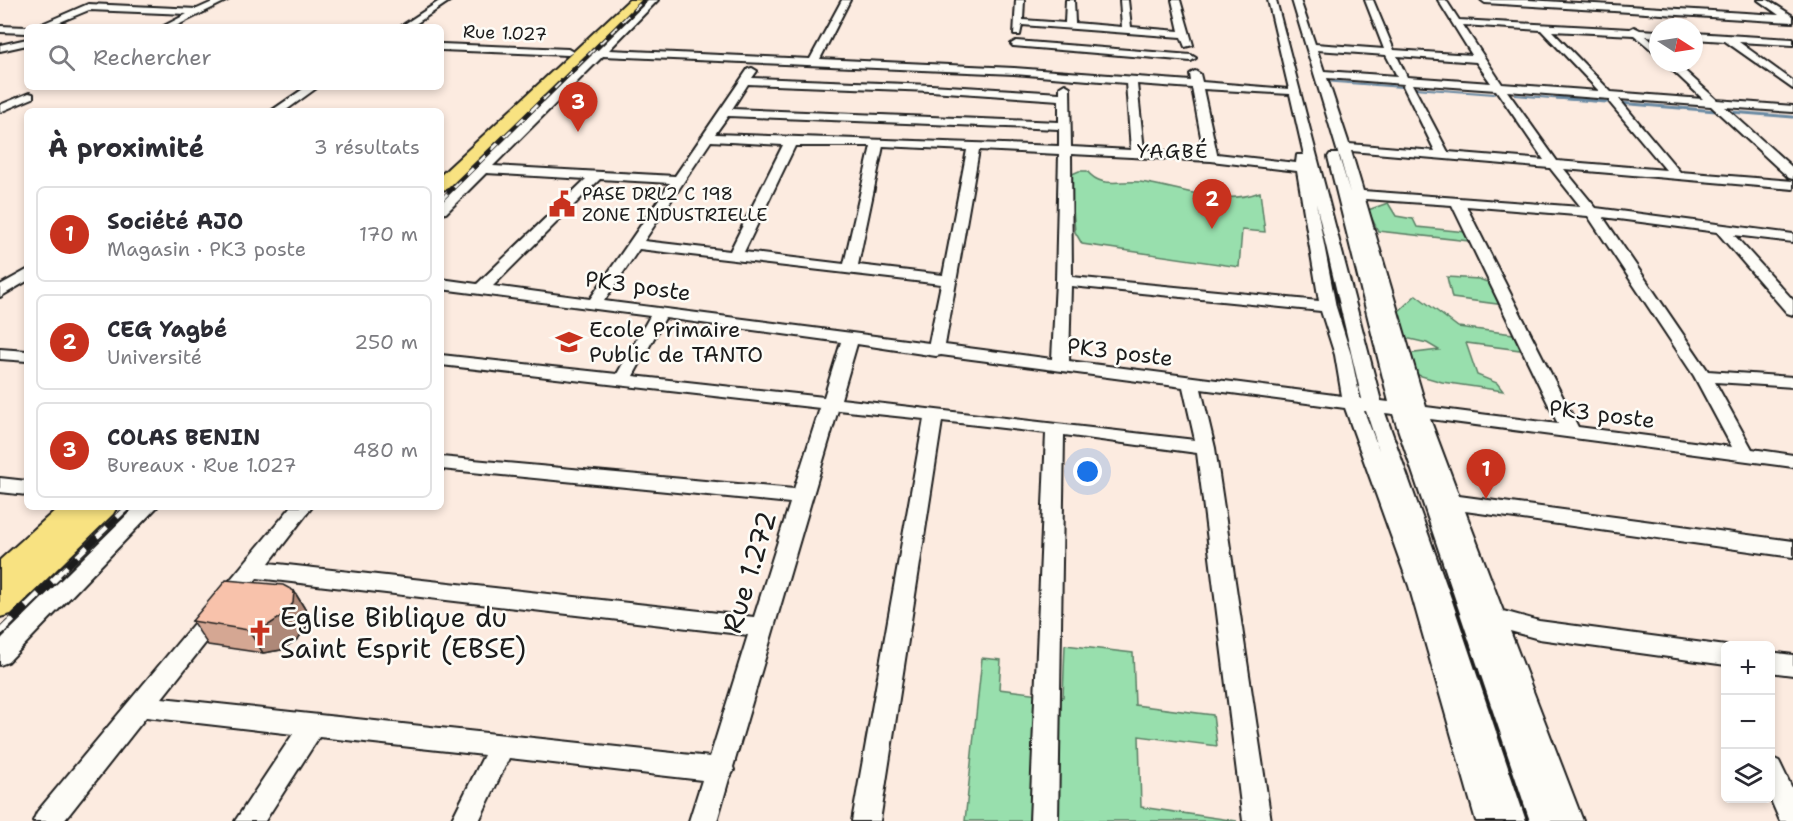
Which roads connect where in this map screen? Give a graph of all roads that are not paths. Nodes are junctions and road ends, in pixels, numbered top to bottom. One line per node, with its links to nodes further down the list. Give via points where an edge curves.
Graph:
1 (125, 0): 23 (street)
2 (224, 0): 24 (street)
3 (447, 0): 30 (street)
4 (625, 0): 47 (highway)
5 (636, 0): 47 (highway)
6 (654, 0): 48 (street)
7 (846, 0): 54 (street)
8 (1020, 0): 26 (street)
9 (1070, 0): 31 (street)
10 (1124, 0): 35 (street)
11 (1176, 0): 37 (street)
12 (1263, 0): 65 (street)
13 (1272, 0): 125 (street)
14 (1287, 0): 126 (street)
15 (1296, 0): 45 (street)
16 (1369, 0): 49 (street)
17 (1442, 0): 27 (street)
18 (1485, 0): 22 (street)
19 (1553, 0): 22 (street)
20 (1762, 0): 25 (street)
21 (1775, 0): 25 (street)
22 (1606, 4): 25 (street); 36 (street)
23 (106, 8): 24 (street); 28 (street, via 88,7)
24 (199, 12): 29 (street)
25 (1791, 17)
26 (1018, 22): 31 (street); 50 (street)
27 (1454, 22): 33 (street); 52 (street)
28 (47, 24)
29 (173, 24)
30 (410, 24)
31 (1070, 26): 35 (street)
32 (0, 28): 34 (street)
33 (1544, 28): 36 (street); 68 (street)
34 (24, 30)
35 (1127, 30): 37 (street)
36 (1637, 33): 38 (street); 43 (street)
37 (1185, 34): 51 (street)
38 (1649, 34)
39 (1703, 36): 40 (street)
40 (1726, 37): 41 (street); 62 (street)
41 (1793, 42)
42 (24, 43): 46 (street)
43 (1649, 44)
44 (444, 47): 47 (street, Rue 1.027)
45 (1310, 47): 49 (street); 57 (street)
46 (0, 48)
47 (574, 52): 48 (street, Rue 1.027); 88 (highway); 93 (highway)
48 (600, 53): 53 (street, Rue 1.027); 87 (street)
49 (1390, 53): 52 (street); 60 (street)
50 (1015, 57): 51 (street); 54 (street, Rue 1.027); 56 (street)
51 (1191, 58): 61 (street)
52 (1479, 59): 64 (street)
53 (760, 60): 54 (street, Rue 1.027); 59 (street)
54 (814, 62)
55 (1680, 72): 69 (street)
56 (1064, 74): 58 (street); 67 (street)
57 (1320, 76): 60 (street); 80 (street)
58 (1131, 80): 61 (street); 82 (street)
59 (746, 81): 67 (street); 73 (street)
60 (1406, 83): 64 (street); 83 (street)
61 (1198, 85): 65 (street); 84 (street)
62 (1793, 86)
63 (309, 90): 70 (street)
64 (1503, 91): 68 (street); 85 (street)
65 (1287, 92): 86 (street)
66 (28, 96): 71 (street)
67 (1065, 97): 75 (street)
68 (1611, 98): 69 (street); 91 (street)
69 (1718, 106): 72 (street); 74 (street); 89 (street)
70 (282, 108)
71 (0, 109)
72 (1793, 110)
73 (724, 112): 75 (street); 76 (street)
74 (1793, 114)
75 (1064, 126): 81 (street)
76 (707, 137): 77 (street); 92 (street)
77 (791, 142): 78 (street); 102 (street)
78 (878, 142): 79 (street); 103 (street)
79 (974, 147): 81 (street); 105 (street)
80 (1344, 147): 83 (street); 95 (street)
81 (1065, 150): 82 (street); 106 (street)
82 (1138, 155): 84 (street)
83 (1444, 156): 85 (street)
84 (1211, 157): 86 (street)
85 (1553, 164): 91 (street); 98 (street)
86 (1302, 168): 111 (street)
87 (482, 169): 90 (street); 97 (street)
88 (444, 170)
89 (1793, 175)
90 (596, 176): 92 (street); 108 (street)
91 (1677, 176): 94 (street)
92 (678, 180): 101 (street)
93 (444, 182)
94 (1793, 185)
95 (1356, 194): 96 (street); 126 (street)
96 (1458, 203): 98 (street); 129 (street)
97 (444, 207)
98 (1592, 212): 99 (street); 120 (street)
99 (1722, 230): 100 (street); 112 (street)
100 (1793, 238)
101 (635, 244): 102 (street); 110 (street)
102 (735, 255): 103 (street)
103 (850, 268): 105 (street)
104 (24, 276): 109 (street)
105 (948, 280): 115 (street)
106 (1064, 281): 111 (street); 119 (street)
107 (444, 284): 108 (street, PK3 poste)
108 (482, 288): 110 (street, PK3 poste)
109 (0, 292)
110 (595, 303): 113 (street, PK3 poste)
111 (1328, 307): 125 (street)
112 (1793, 310)
113 (660, 312): 114 (street, PK3 poste); 121 (street)
114 (850, 340): 115 (street, PK3 poste); 124 (street, Rue 1.272)
115 (936, 351): 119 (street, PK3 poste)
116 (0, 354): 117 (street)
117 (24, 356)
118 (444, 360): 121 (street)
119 (1060, 367): 123 (street, PK3 poste)
120 (1703, 376): 122 (street); 131 (street)
121 (623, 380): 124 (street)
122 (1793, 382)
123 (1191, 384): 125 (street, PK3 poste); 130 (street)
124 (830, 403): 127 (street); 136 (street, Rue 1.272)
125 (1363, 405): 126 (street, PK3 poste); 165 (street); 166 (street, via 1441,601)
126 (1409, 411): 129 (street, PK3 poste); 137 (street); 167 (street)
127 (934, 414): 128 (street); 162 (street)
128 (1055, 428): 130 (street); 163 (street)
129 (1572, 433): 131 (street, PK3 poste)
130 (1206, 448): 164 (street)
131 (1746, 455): 132 (street, PK3 poste)
132 (1793, 461)
133 (444, 463): 136 (street)
134 (0, 485): 135 (street)
135 (24, 488)
136 (801, 497): 147 (street, Rue 1.272)
137 (1451, 502): 142 (street); 146 (street)
138 (74, 510): 144 (highway)
139 (100, 510): 145 (highway)
140 (144, 510): 148 (street)
141 (300, 510): 143 (street)
142 (1793, 549)
143 (252, 569): 147 (street); 152 (street)
144 (0, 578)
145 (0, 605)
146 (1495, 618): 149 (street, via 1539,630); 168 (street)
147 (762, 627): 155 (street, Rue 1.272)
148 (0, 655)
149 (1721, 659)
150 (1775, 663): 151 (street)
151 (1793, 665)
152 (141, 706): 153 (street); 158 (street)
153 (312, 726): 154 (street); 159 (street)
154 (502, 746): 155 (street); 160 (street)
155 (721, 770): 161 (street, Rue 1.272)
156 (1775, 780): 157 (street)
157 (1792, 815)
158 (46, 821)
159 (249, 821)
160 (465, 821)
161 (703, 821)
162 (866, 821)
163 (1044, 821)
164 (1257, 821)
165 (1490, 821)
166 (1512, 821)
167 (1544, 821)
168 (1569, 821)

